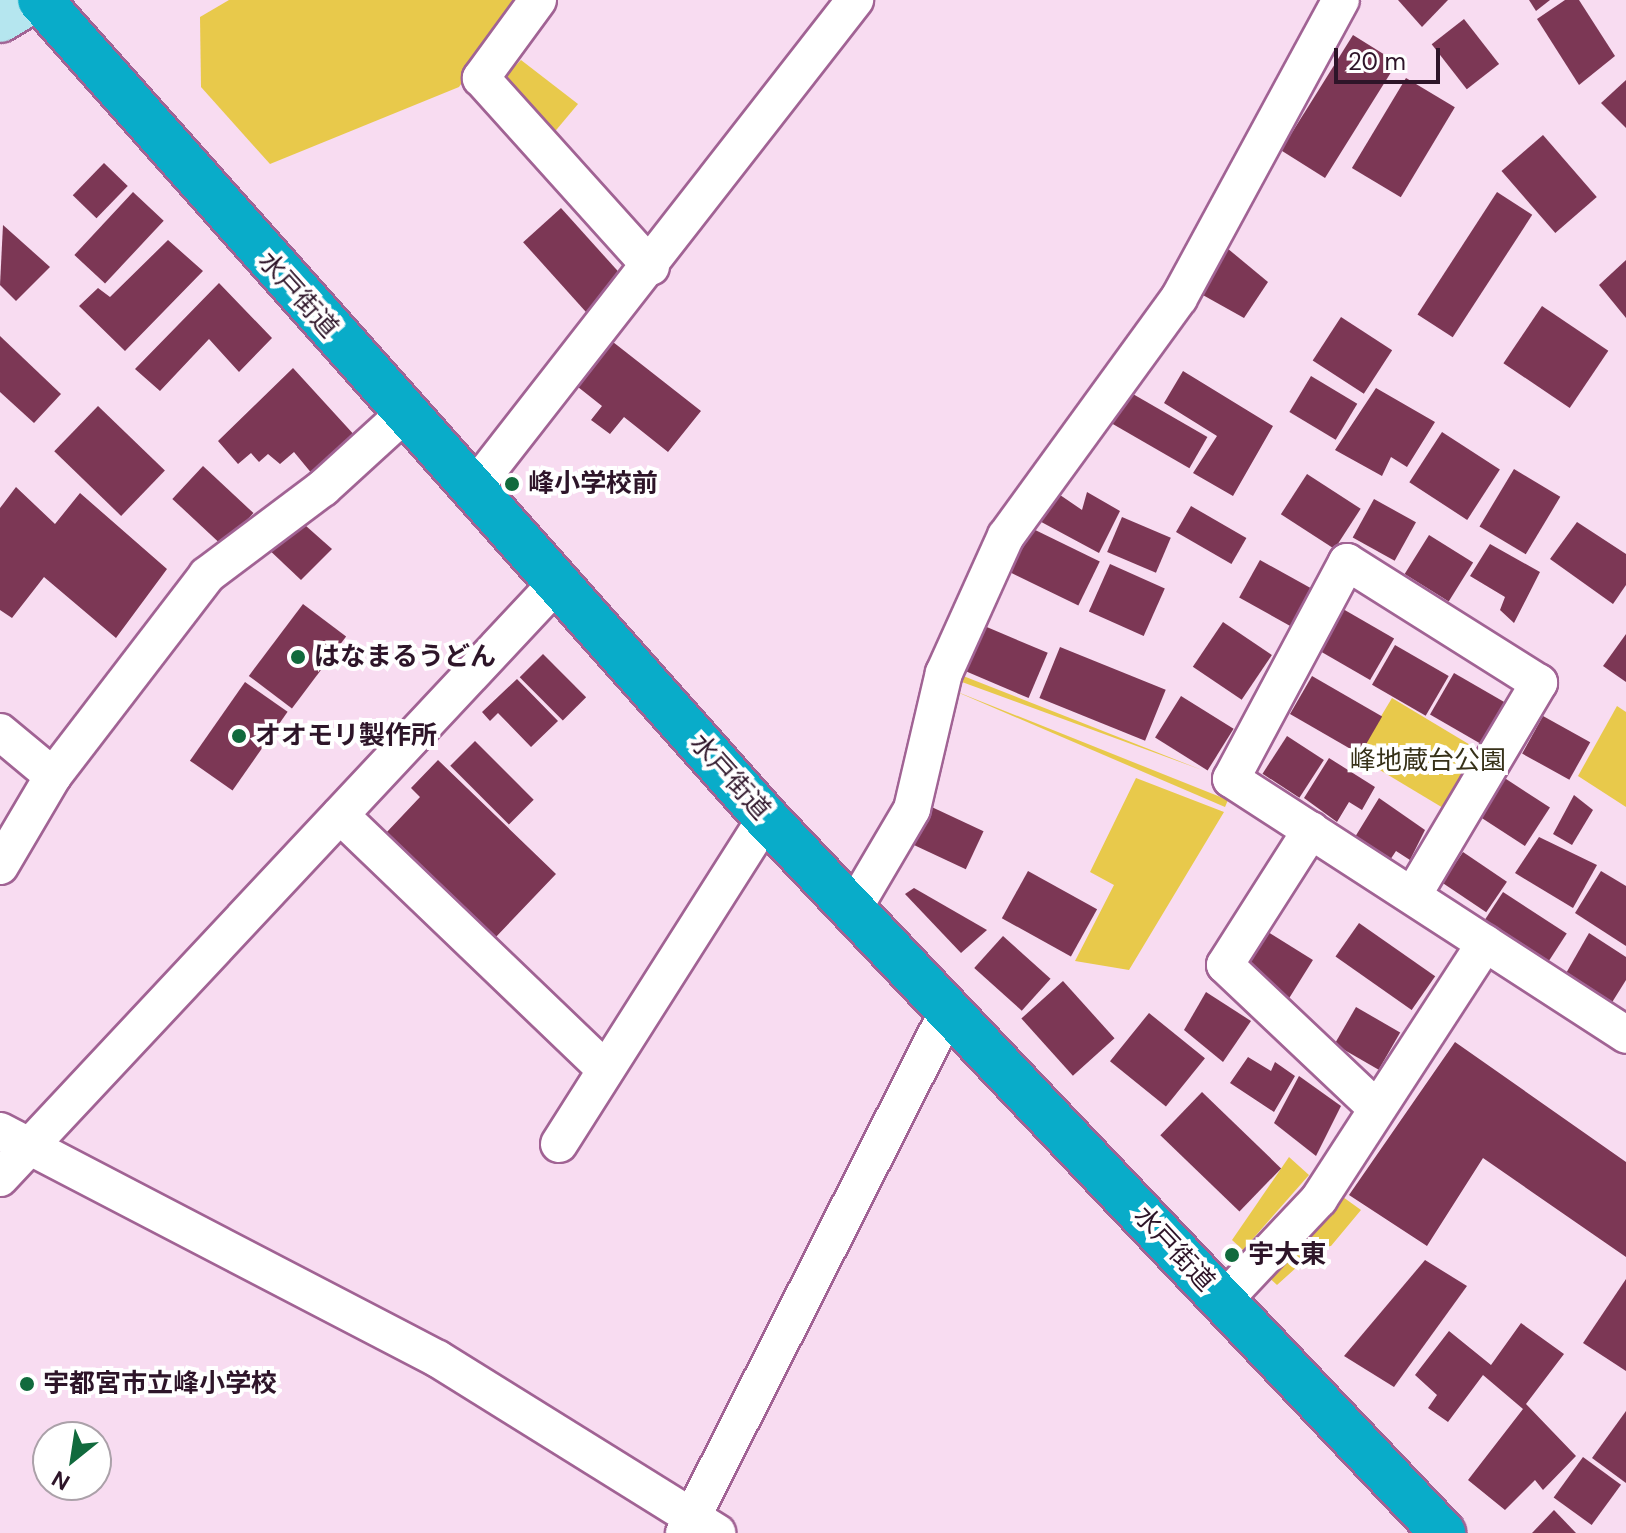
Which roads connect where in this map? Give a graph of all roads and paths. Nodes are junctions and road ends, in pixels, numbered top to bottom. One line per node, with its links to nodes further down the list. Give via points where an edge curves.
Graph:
1 (33, 0): 6 (street)
2 (40, 0): 8 (highway, 水戸街道)
3 (538, 0): 7 (street, via 481,78)
4 (855, 0): 7 (street)
5 (1341, 0): 18 (street, via 1179,298 1006,536 944,673 912,809)
6 (0, 20)
7 (651, 267): 9 (street)
8 (404, 414): 9 (highway, 水戸街道); 12 (street, via 323,488 207,575)
9 (472, 491): 10 (highway, 水戸街道)
10 (556, 584): 13 (street); 14 (highway, 水戸街道)
11 (0, 732): 12 (street)
12 (53, 776): 16 (street)
13 (340, 815): 22 (street); 24 (street)
14 (766, 818): 18 (highway, 水戸街道); 22 (street)
15 (1311, 830): 17 (street); 17 (street, via 1231,779 1347,562 1539,683); 23 (street, via 1225,965)
16 (0, 866)
17 (1413, 895): 19 (street)
18 (852, 911): 20 (highway, 水戸街道)
19 (1485, 943): 21 (street); 23 (street)
20 (948, 1011): 27 (highway, 水戸街道); 28 (street)
21 (1626, 1035)
22 (606, 1070): 25 (street)
23 (1375, 1107): 27 (street, via 1319,1199)
24 (14, 1140): 26 (street); 28 (street, via 438,1359)
25 (559, 1144)
26 (0, 1178)
27 (1223, 1301): 29 (highway, 水戸街道)
28 (697, 1529)
29 (1443, 1533)

